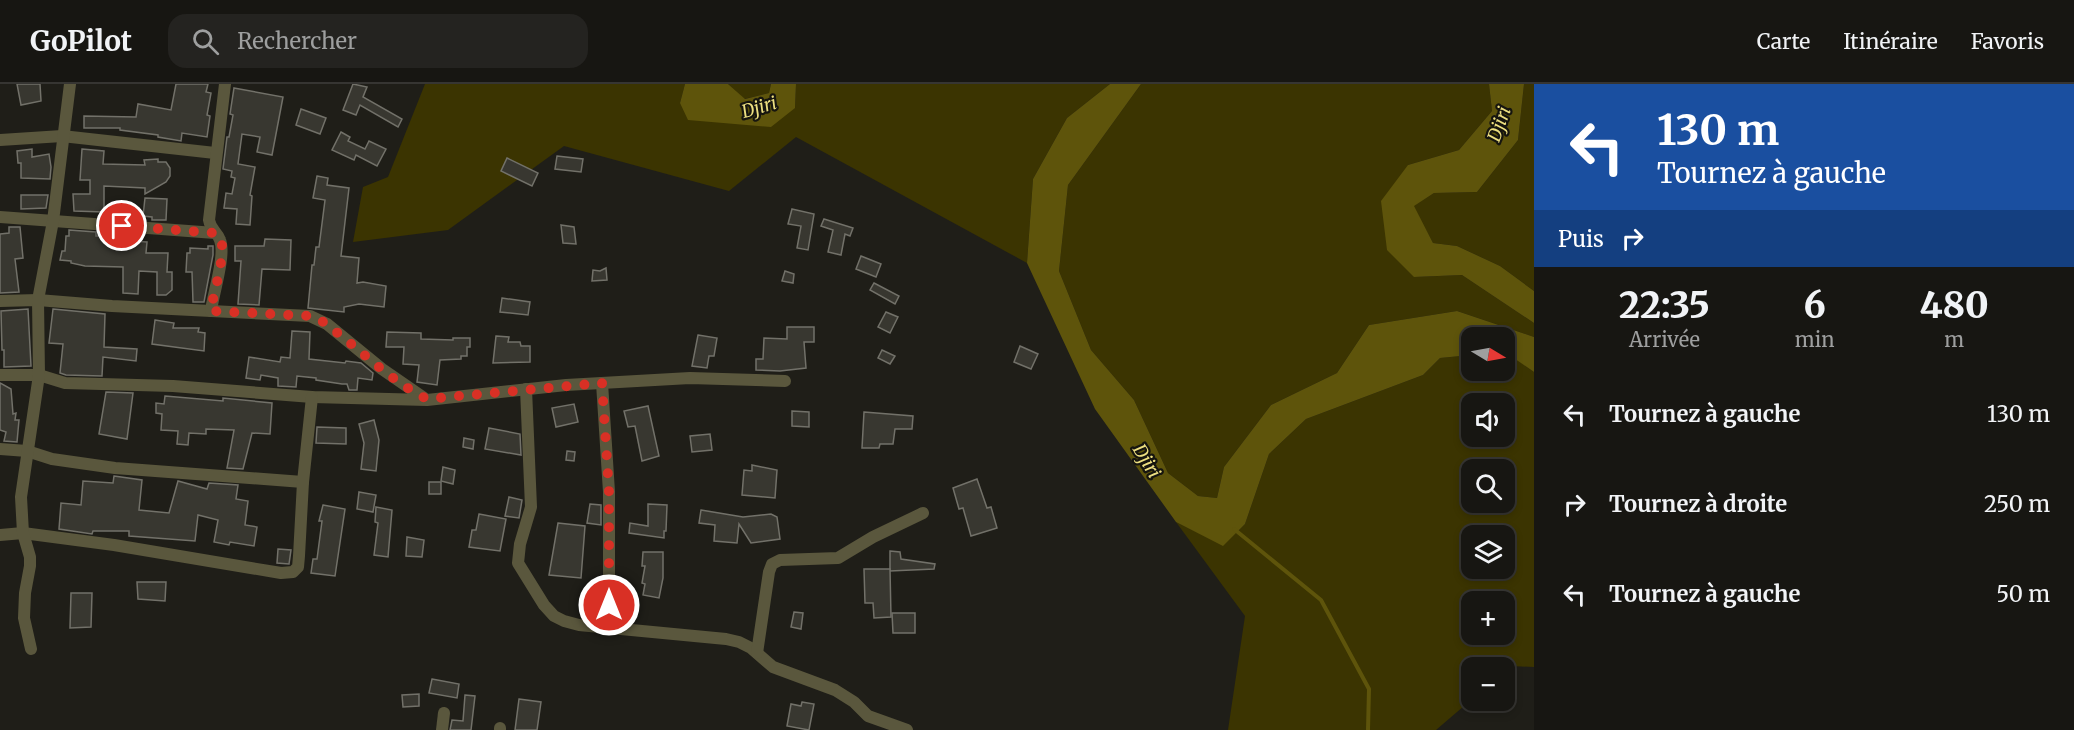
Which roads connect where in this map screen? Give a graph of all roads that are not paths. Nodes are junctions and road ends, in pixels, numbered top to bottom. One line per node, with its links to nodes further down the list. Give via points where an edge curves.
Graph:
1 (70, 84): 3 (street)
2 (225, 84): 5 (street)
3 (62, 136): 4 (street); 5 (street); 7 (street)
4 (0, 140)
5 (215, 153): 8 (street, via 209,220)
6 (0, 217): 7 (street)
7 (53, 221): 8 (street); 9 (street)
8 (215, 233): 11 (street, via 221,247)
9 (38, 300): 10 (street); 11 (street); 13 (street)
10 (0, 301)
11 (211, 311): 18 (street, via 319,319)
12 (0, 375): 13 (street)
13 (39, 375): 17 (street, via 65,383 173,386); 20 (street)
14 (785, 381): 15 (street, via 690,378)
15 (602, 383): 16 (street); 25 (street, via 609,492)
16 (526, 389): 18 (street); 25 (street, via 531,507 518,563 554,616 579,625)
17 (312, 398): 18 (street); 21 (street)
18 (427, 399)
19 (0, 449): 20 (street)
20 (27, 451): 21 (street, via 52,459 115,468); 23 (street, via 21,497)
21 (303, 482): 23 (street, via 298,567 288,574)
22 (923, 513): 27 (street, via 838,558 780,560 772,564)
23 (22, 533): 24 (street); 26 (street, via 30,557 24,618)
24 (0, 536)
25 (609, 628): 27 (street, via 726,639)
26 (31, 649)
27 (757, 653): 30 (street, via 772,667 835,690 868,716)
28 (444, 713): 29 (street)
29 (442, 730)
30 (907, 730)

